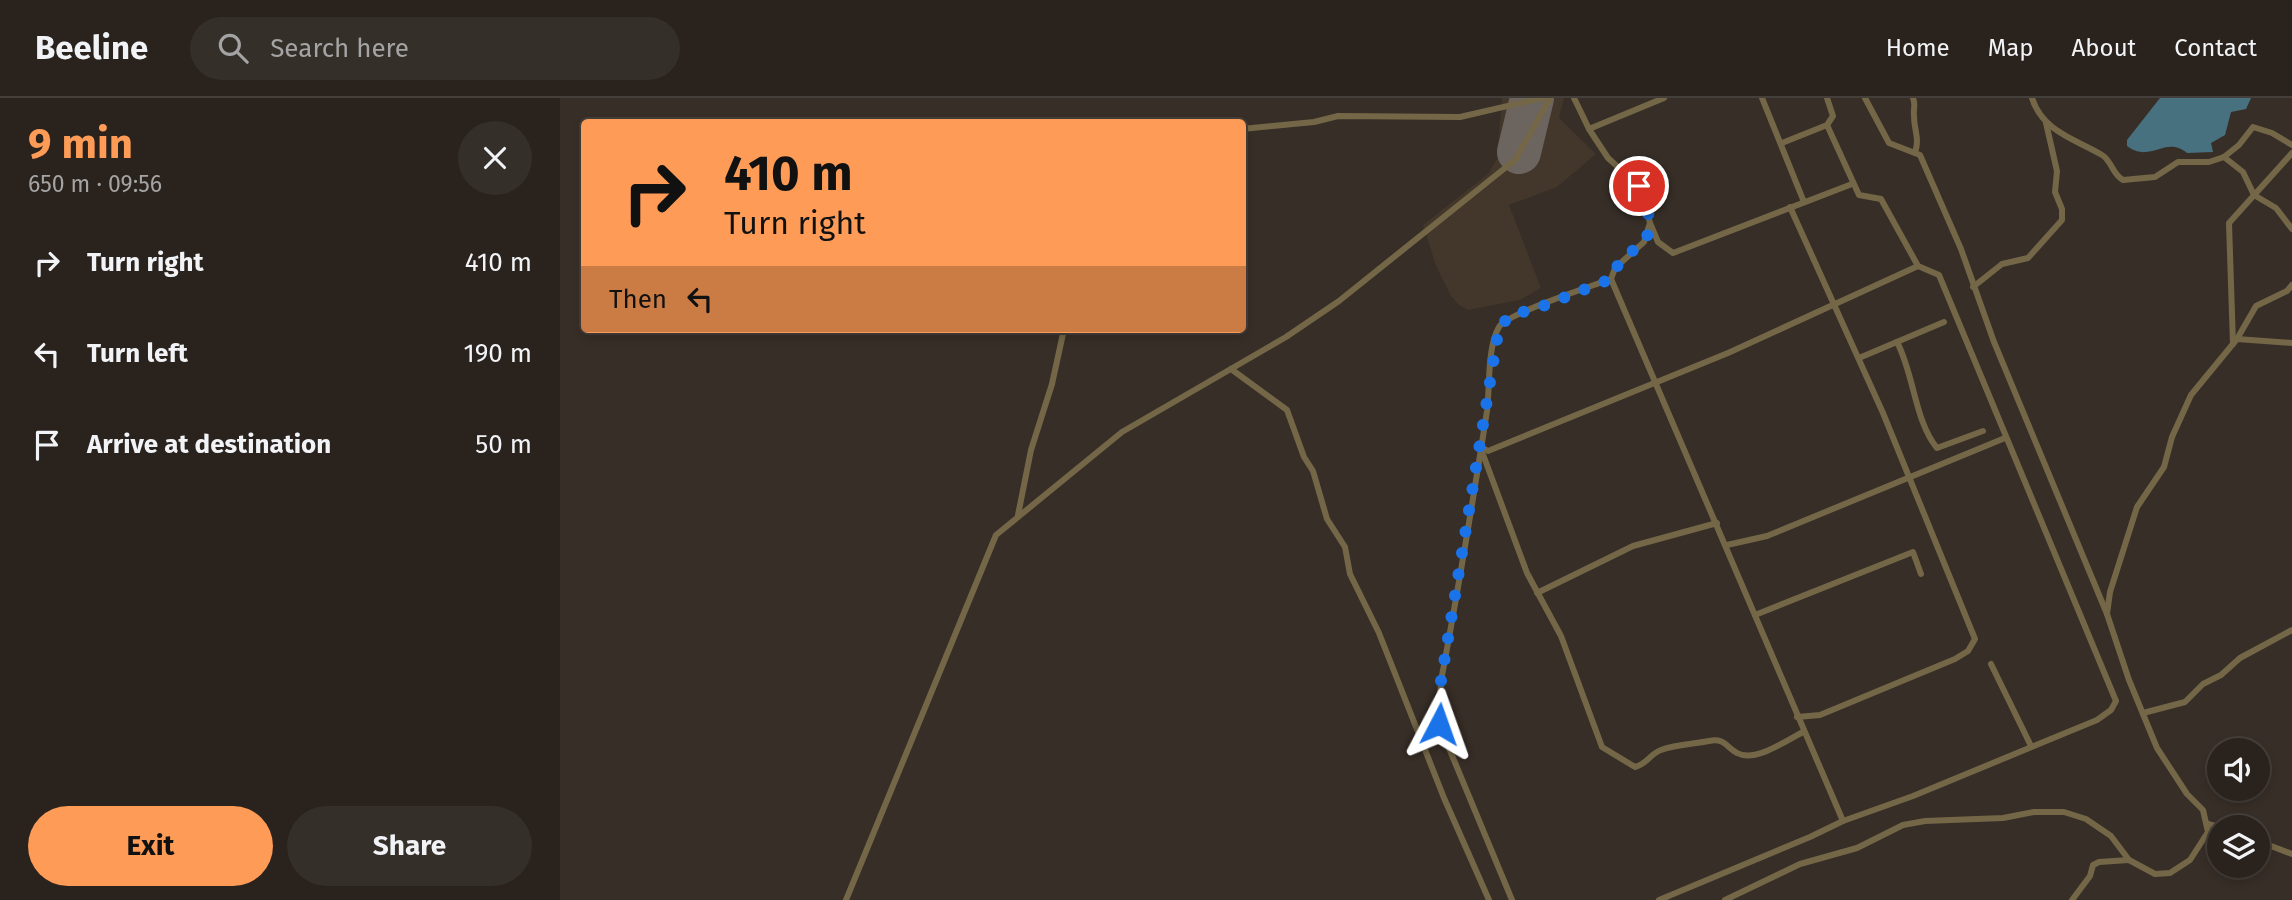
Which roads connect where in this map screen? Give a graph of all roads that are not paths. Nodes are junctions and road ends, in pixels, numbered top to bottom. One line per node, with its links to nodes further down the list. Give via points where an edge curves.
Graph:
1 (1542, 98): 13 (street, via 1460,117 1338,116)
2 (1550, 98): 36 (street, via 1515,160 1495,177 1339,301)
3 (1574, 98): 12 (street)
4 (1664, 98): 12 (street)
5 (1762, 98): 14 (street)
6 (1827, 98): 11 (street, via 1833,116)
7 (1865, 98): 16 (street, via 1889,143)
8 (1913, 98): 16 (street, via 1919,130)
9 (2032, 98): 10 (street)
10 (2046, 123): 18 (street, via 2103,155 2123,180 2155,177 2178,162); 28 (street, via 2062,220 2028,258 2003,264)
11 (1827, 125): 14 (street); 19 (street)
12 (1589, 128): 23 (street, via 1608,158 1639,186)
13 (1246, 130)
14 (1782, 143): 21 (street)
15 (2292, 145): 18 (street, via 2253,127)
16 (1915, 153): 28 (street, via 1920,155)
17 (2292, 153): 20 (street)
18 (2224, 157): 20 (street, via 2243,172)
19 (1852, 184): 21 (street); 25 (street, via 1859,195 1881,199)
20 (2254, 195): 24 (street, via 2276,208); 32 (street, via 2229,223)
21 (1804, 202): 22 (street)
22 (1790, 207): 23 (street, via 1673,254 1658,242); 29 (street)
23 (1650, 223): 26 (street, via 1644,242 1615,268)
24 (2292, 229)
25 (1918, 266): 29 (street); 39 (street, via 1939,275)
26 (1611, 279): 37 (street); 40 (street, via 1512,314 1499,327)
27 (2292, 285): 32 (street, via 2256,306)
28 (1973, 287): 47 (street)
29 (1833, 305): 35 (street); 37 (street)
30 (1944, 322): 33 (street)
31 (1062, 333): 42 (street)
32 (2235, 341): 34 (street); 47 (street, via 2190,395 2164,467 2137,507)
33 (1897, 342): 35 (street); 38 (street, via 1907,361 1923,422 1937,449)
34 (2292, 343)
35 (1859, 358): 41 (street)
36 (1231, 369): 42 (street, via 1122,432); 62 (street, via 1287,410 1314,471 1327,519 1345,547 1350,574 1379,632)
37 (1656, 381): 40 (street, via 1507,445 1488,451); 43 (street)
38 (1983, 431)
39 (2005, 438): 41 (street); 54 (street, via 2116,701 2097,720)
40 (1481, 447): 46 (street); 63 (street, via 1441,681 1439,724)
41 (1908, 477): 44 (street, via 1767,536); 52 (street, via 1975,639 1968,651 1955,659 1820,715)
42 (1018, 515): 61 (street, via 996,535)
43 (1717, 523): 44 (street); 46 (street, via 1633,546)
44 (1727, 545): 48 (street)
45 (1921, 574): 48 (street, via 1913,552)
46 (1537, 593): 53 (street, via 1561,636 1602,747 1635,767 1658,750 1710,740 1721,740 1736,753 1759,754)
47 (2107, 614): 51 (street)
48 (1755, 615): 52 (street)
49 (2292, 630): 51 (street, via 2240,658 2185,702)
50 (1991, 664): 54 (street)
51 (2143, 713): 56 (street, via 2164,761)
52 (1797, 718): 53 (street)
53 (1803, 732): 55 (street)
54 (2031, 746): 55 (street)
55 (1843, 821): 64 (street)
56 (2207, 821)
57 (2207, 829): 60 (street, via 2190,860 2170,873 2148,872)
58 (2270, 846): 59 (street)
59 (2292, 854)
60 (2129, 860): 65 (street, via 2111,836 2064,812 1924,821 1903,825 1857,848 1800,864); 66 (street, via 2092,865 2090,876)
61 (846, 900)
62 (1489, 900)
63 (1511, 900)
64 (1659, 900)
65 (1726, 900)
66 (2072, 900)

